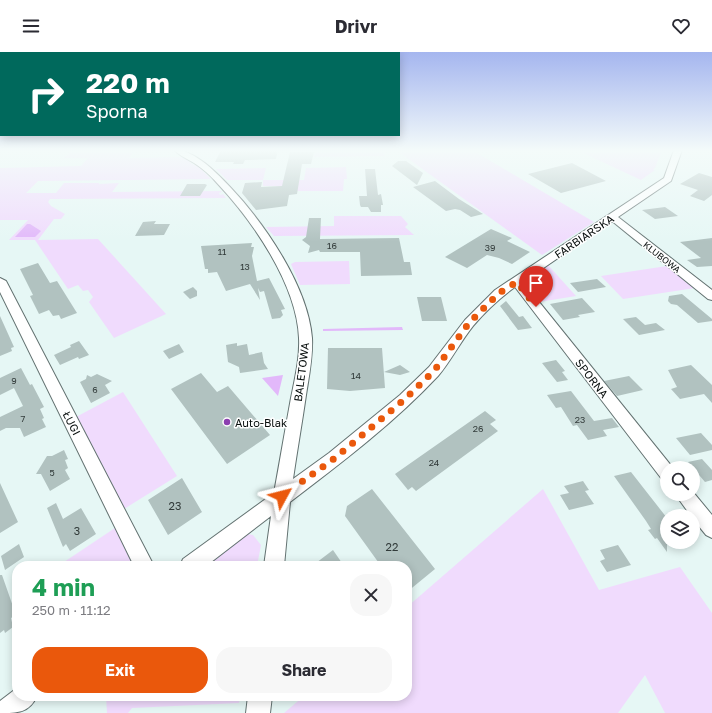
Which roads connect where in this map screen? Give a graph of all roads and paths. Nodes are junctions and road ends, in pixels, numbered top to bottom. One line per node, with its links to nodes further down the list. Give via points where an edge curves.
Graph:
1 (220, 181): 8 (street, BALETOWA, via 264,234 283,269 302,315 305,337 303,370)
2 (665, 181): 3 (street, FARBIARSKA)
3 (612, 217): 5 (street, FARBIARSKA); 6 (street, KLUBOWA)
4 (0, 281): 11 (street, ŁUGI)
5 (517, 282): 7 (street, SPORNA); 8 (street, FARBIARSKA, via 499,293 469,323 434,371 405,399 335,458)
6 (712, 296)
7 (660, 463)
8 (282, 496): 12 (street, FARBIARSKA); 13 (street, BALETOWA)
9 (690, 501): 10 (street)
10 (712, 529)
11 (141, 561)
12 (197, 561)
13 (275, 561)
14 (19, 701): 16 (street)
15 (259, 701): 17 (street)
16 (3, 713)
17 (258, 713)

